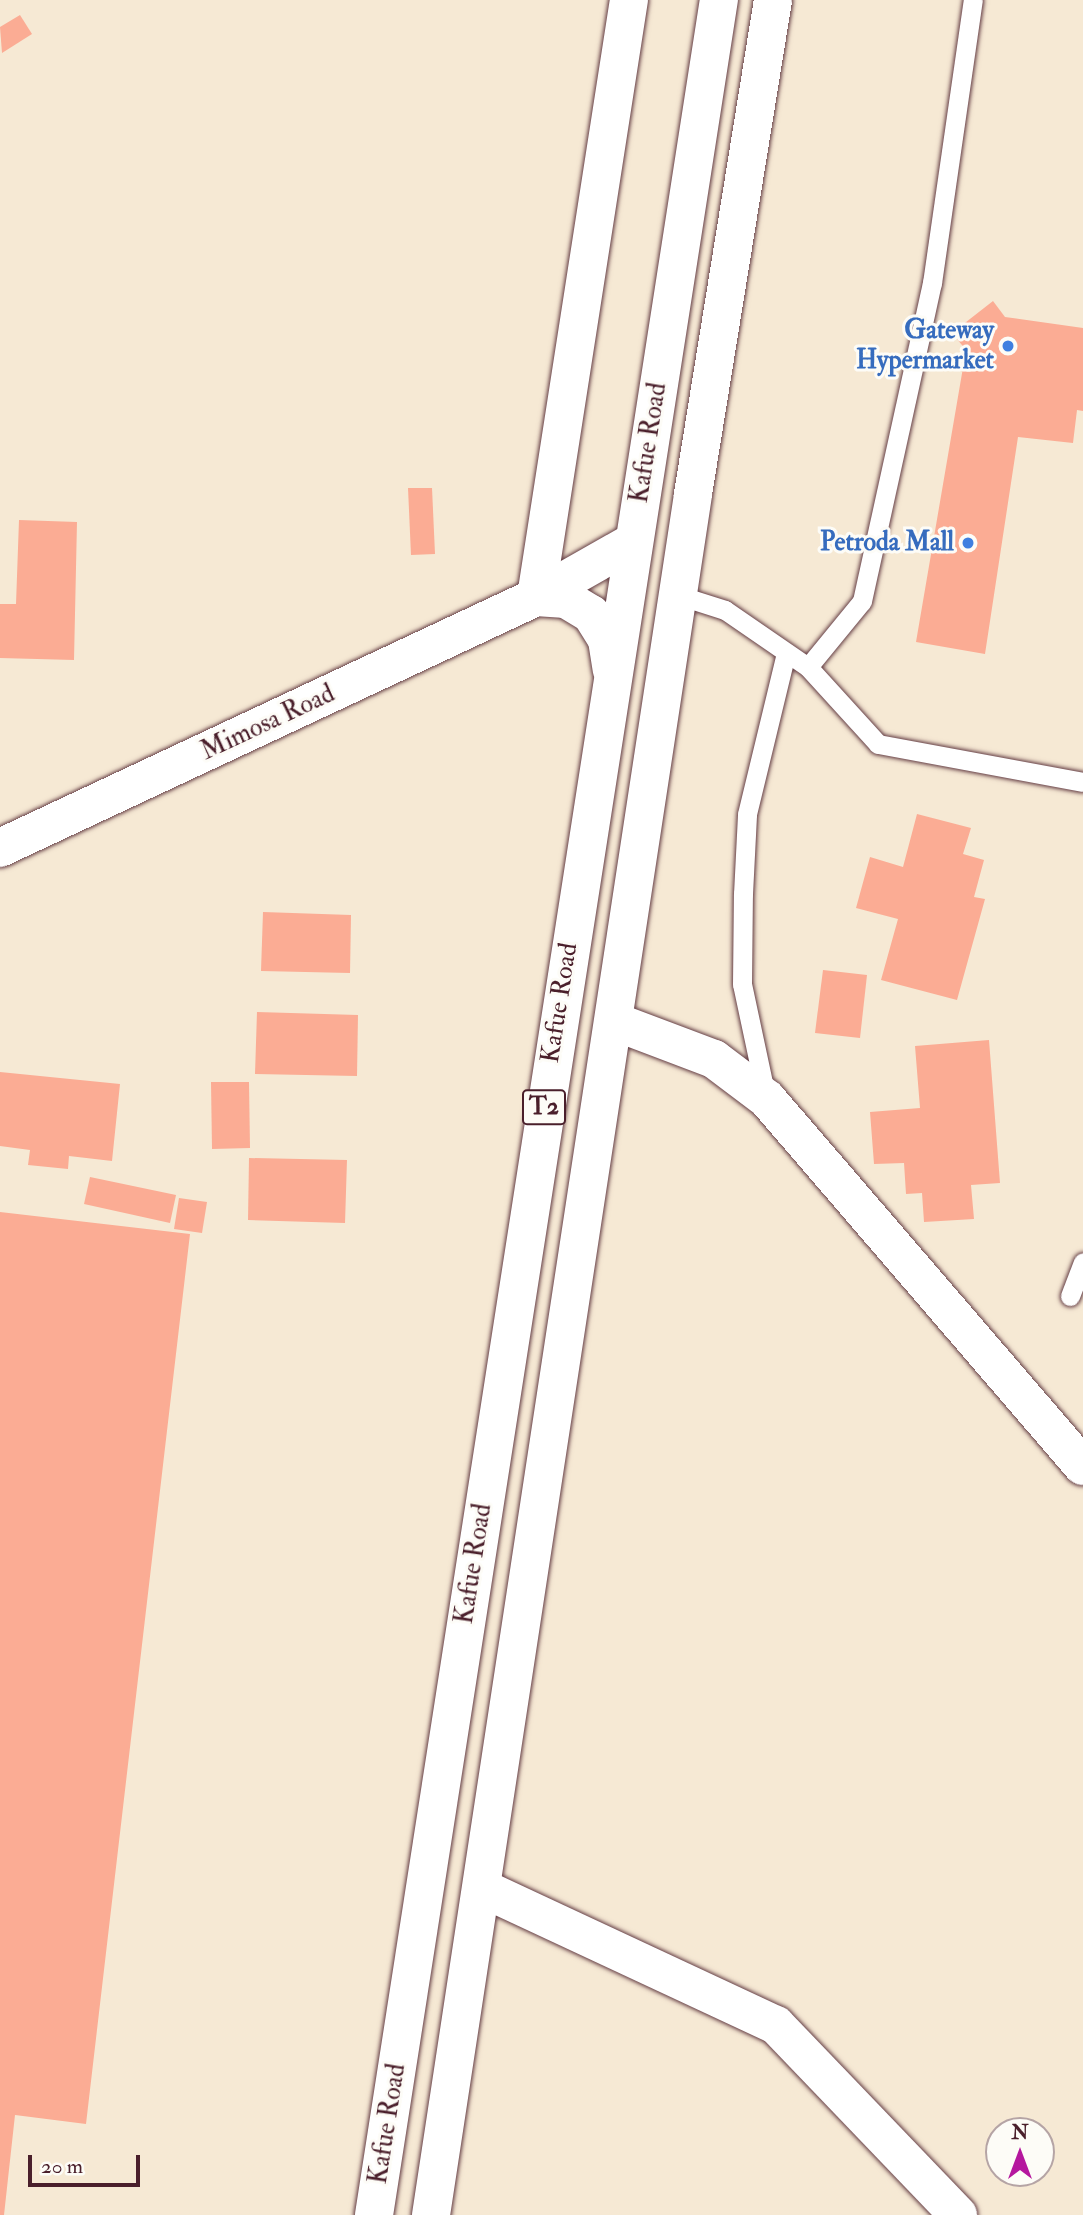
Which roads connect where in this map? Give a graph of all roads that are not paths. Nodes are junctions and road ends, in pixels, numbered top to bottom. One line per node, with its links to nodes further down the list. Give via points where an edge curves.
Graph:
1 (629, 0): 7 (main road)
2 (719, 0): 5 (main road, Kafue Road / T2)
3 (773, 0): 6 (main road, Kafue Road / T2)
4 (972, 0): 9 (lane, via 932,283 862,601)
5 (633, 542): 7 (main road, Mimosa Road); 10 (main road, Kafue Road / T2)
6 (678, 595): 8 (lane, via 725,610); 13 (main road, Kafue Road / T2)
7 (536, 597): 10 (main road, via 566,599 591,614 607,640); 12 (main road, Mimosa Road)
8 (786, 653): 9 (lane); 14 (lane, via 747,814 743,894 741,984)
9 (808, 667): 11 (lane, via 878,744)
10 (611, 670): 19 (main road, Kafue Road / T2)
11 (1083, 782)
12 (0, 848)
13 (616, 1022): 14 (main road, via 702,1053); 18 (main road, Kafue Road / T2)
14 (767, 1099): 17 (main road)
15 (1083, 1262): 16 (lane)
16 (1070, 1296)
17 (1083, 1466)
18 (482, 1888): 20 (main road, Kafue Road / T2); 21 (main road, via 776,2025)
19 (374, 2215)
20 (431, 2215)
21 (958, 2215)

